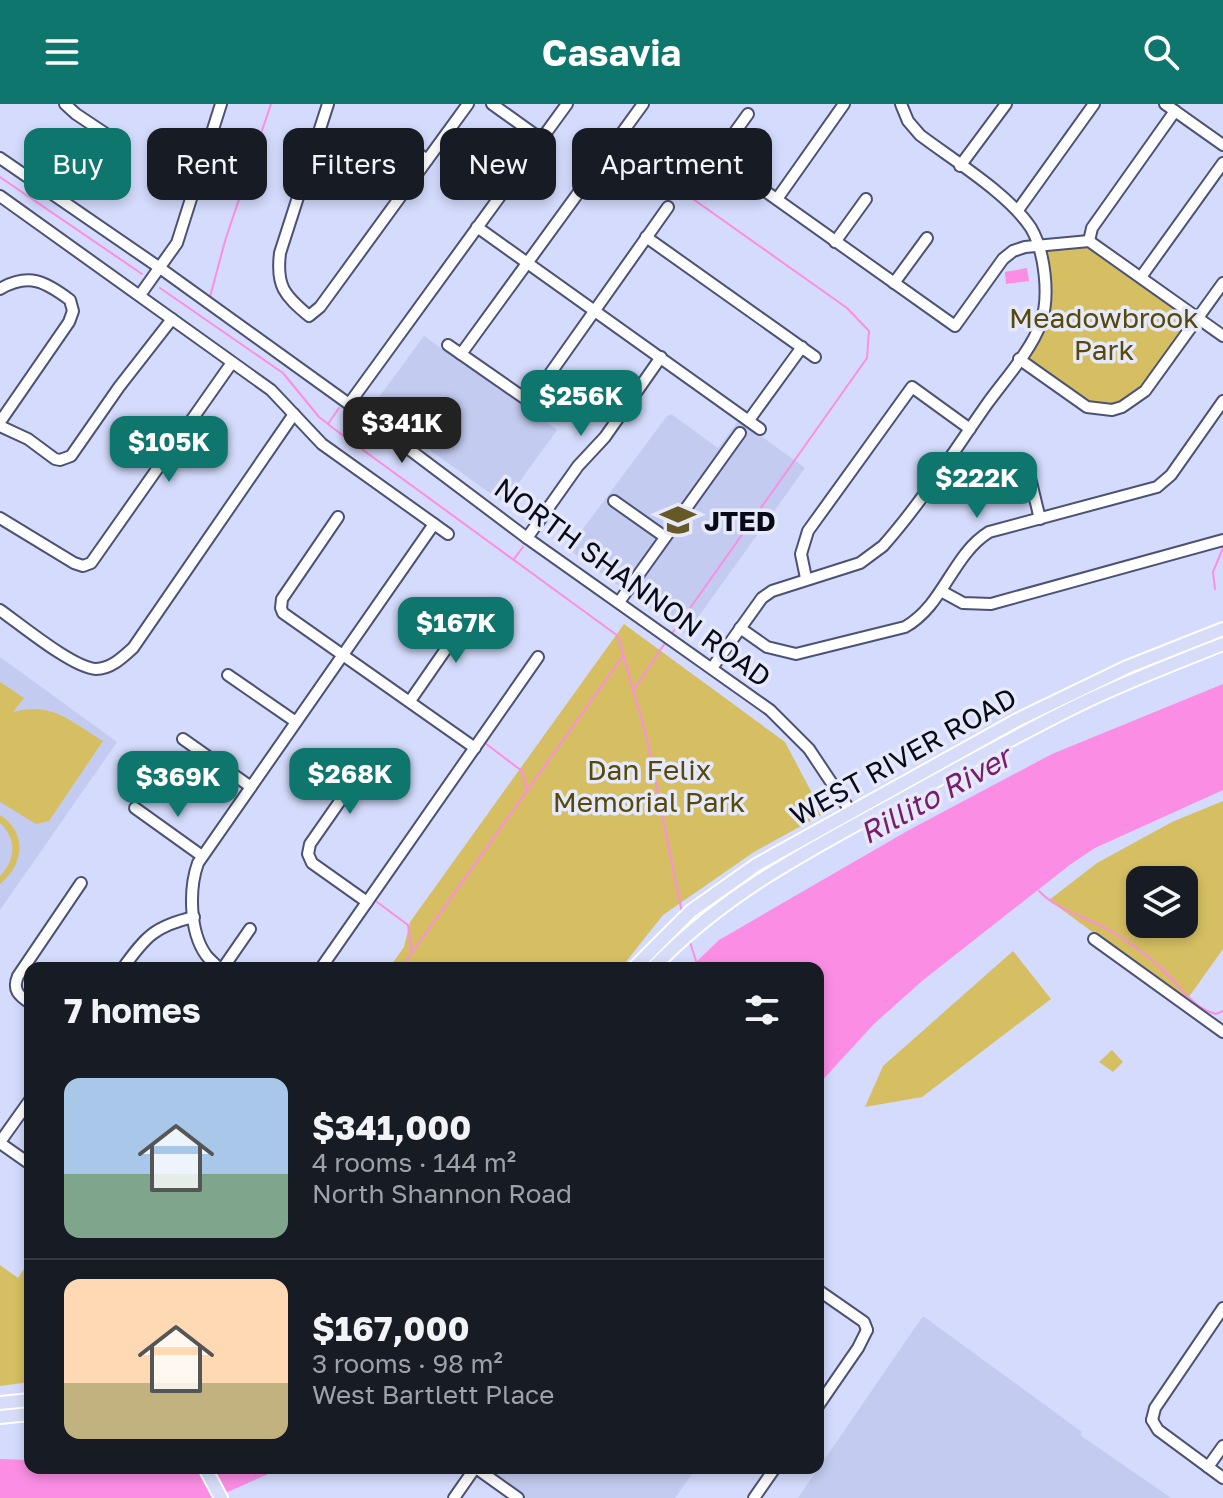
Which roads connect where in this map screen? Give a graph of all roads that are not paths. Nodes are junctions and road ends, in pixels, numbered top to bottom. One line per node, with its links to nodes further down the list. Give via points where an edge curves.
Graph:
1 (65, 104): 15 (street)
2 (221, 104): 37 (street, via 177,243)
3 (328, 104): 21 (street, via 278,273 292,302 309,316)
4 (468, 104): 21 (street)
5 (492, 104): 16 (street)
6 (567, 104): 17 (street)
7 (643, 104): 36 (street)
8 (844, 104): 25 (street)
9 (901, 104): 23 (street, via 915,131)
10 (1006, 104): 23 (street)
11 (1094, 104): 29 (street)
12 (1165, 104): 13 (street)
13 (1175, 111): 18 (street); 33 (street, via 1092,228)
14 (748, 114): 25 (street, via 717,157)
15 (97, 128)
16 (526, 128)
17 (549, 128)
18 (1223, 145)
19 (0, 158): 37 (street, NORTH SHANNON ROAD)
20 (424, 158): 21 (street)
21 (427, 160)
22 (1223, 163): 38 (street)
23 (960, 166): 29 (street)
24 (0, 196): 42 (street)
25 (777, 199): 34 (street)
26 (866, 199): 34 (street)
27 (497, 200): 30 (street)
28 (668, 207): 31 (street)
29 (1018, 210): 35 (street)
30 (477, 227): 36 (street); 56 (street)
31 (646, 237): 43 (street); 48 (street)
32 (927, 238): 39 (street)
33 (1089, 241): 35 (street); 38 (street)
34 (835, 242): 39 (street)
35 (1038, 245): 39 (street, via 1003,259 955,326); 52 (street, via 1045,301 1038,328)
36 (526, 263): 43 (street); 49 (street)
37 (160, 268): 42 (street); 56 (street, NORTH SHANNON ROAD)
38 (1141, 277): 44 (street)
39 (894, 283)
40 (1223, 283): 44 (street)
41 (0, 289): 60 (street, via 27,280 44,282 78,311)
42 (140, 295): 45 (street)
43 (594, 311): 50 (street); 55 (street)
44 (1198, 318): 46 (street); 52 (street, via 1145,391 1112,410 1087,407)
45 (172, 319): 53 (street); 60 (street, via 63,462)
46 (1223, 336)
47 (448, 345): 49 (street)
48 (802, 347): 51 (street); 59 (street)
49 (461, 354): 55 (street)
50 (661, 357): 59 (street); 72 (street)
51 (815, 357)
52 (1019, 359): 62 (street)
53 (231, 364): 58 (street, via 271,390); 67 (street, via 91,563 84,567)
54 (1223, 401): 68 (street, via 1157,487)
55 (530, 402): 57 (street)
56 (349, 404): 72 (street, NORTH SHANNON ROAD)
57 (540, 409)
58 (294, 414): 69 (street, via 322,444); 77 (street, via 133,648 115,664 96,669 76,663)
59 (749, 420): 61 (street)
60 (0, 424)
61 (760, 429)
62 (970, 429): 74 (street, via 883,546 860,563); 74 (street, via 912,387 808,531 801,554)
63 (740, 433): 71 (street)
64 (1029, 474): 68 (street)
65 (614, 501): 71 (street)
66 (338, 517): 82 (street, via 278,608)
67 (0, 518)
68 (1040, 519): 75 (street, via 982,536)
69 (434, 524): 70 (street); 82 (street)
70 (448, 534)
71 (665, 537): 76 (street)
72 (527, 538): 76 (street, NORTH SHANNON ROAD)
73 (1223, 540): 75 (street, via 991,604 963,603)
74 (806, 578): 79 (street, via 762,598)
75 (941, 591): 79 (street, via 918,620 905,627 809,652 781,652)
76 (619, 602): 84 (street, NORTH SHANNON ROAD)
77 (0, 610)
78 (473, 610): 86 (street)
79 (740, 628): 84 (street)
80 (1223, 629): 93 (main road, WEST RIVER ROAD, via 1084,686)
81 (1223, 644): 94 (main road, WEST RIVER ROAD, via 1057,716)
82 (342, 655): 86 (street); 87 (street)
83 (538, 657): 89 (street)
84 (712, 668): 93 (street, NORTH SHANNON ROAD, via 770,710 809,749)
85 (228, 675): 87 (street)
86 (410, 701): 89 (street)
87 (296, 722): 91 (street)
88 (183, 739): 91 (street)
89 (475, 748): 97 (street)
90 (361, 771): 97 (street, via 306,857)
91 (251, 787): 95 (street)
92 (135, 808): 95 (street)
93 (850, 811): 94 (street, NORTH SHANNON ROAD); 106 (main road, WEST RIVER ROAD, via 756,865 691,911)
94 (858, 824): 107 (main road, WEST RIVER ROAD, via 748,887 695,926)
95 (202, 856): 98 (street, via 191,883)
96 (81, 883): 101 (street)
97 (367, 902): 105 (street)
98 (194, 917): 102 (street, via 155,930); 103 (street, via 206,954)
99 (250, 929): 104 (street)
100 (1094, 939): 110 (street)
101 (27, 962)
102 (127, 962)
103 (215, 962)
104 (225, 962)
105 (325, 962)
106 (640, 962)
107 (659, 962)
108 (24, 967): 109 (street, via 12,988)
109 (24, 999)
110 (1221, 1028)
111 (24, 1109): 112 (street)
112 (0, 1143): 113 (street)
113 (24, 1160)
114 (824, 1294): 117 (street, via 869,1330)
115 (1223, 1308): 124 (street, via 1148,1421)
116 (824, 1385): 117 (street)
117 (829, 1389): 118 (street)
118 (824, 1397)
119 (24, 1401): 120 (main road)
120 (0, 1403)
121 (24, 1415): 122 (main road)
122 (0, 1417)
123 (1223, 1446): 124 (street)
124 (1208, 1467): 129 (street)
125 (208, 1474): 130 (main road)
126 (471, 1474): 131 (street)
127 (484, 1474): 132 (street)
128 (771, 1474): 133 (street)
129 (1223, 1478)
130 (221, 1498)
131 (454, 1498)
132 (518, 1498)
133 (754, 1498)

